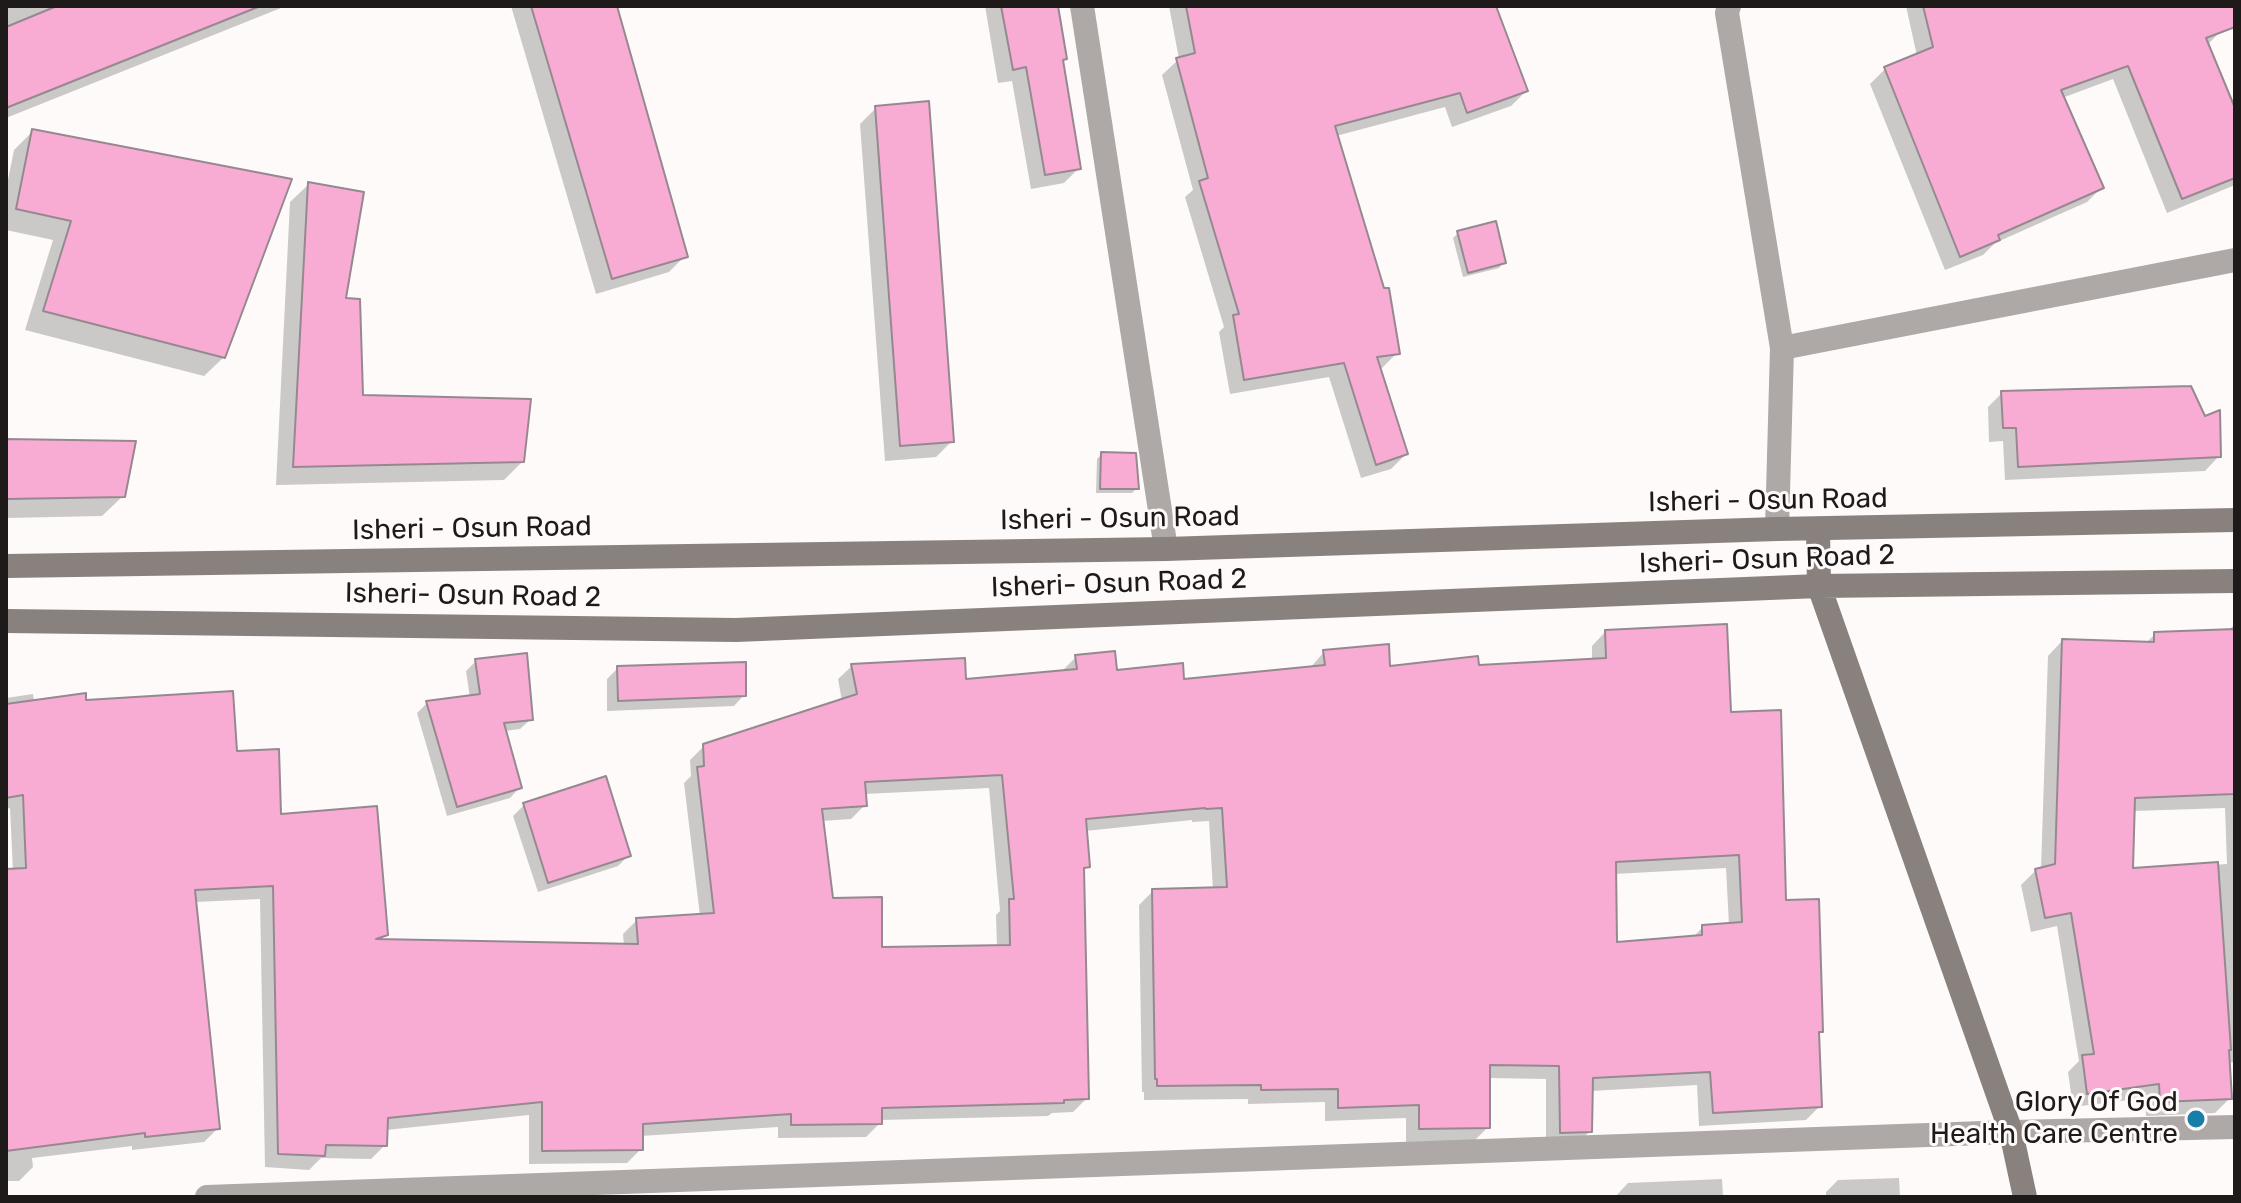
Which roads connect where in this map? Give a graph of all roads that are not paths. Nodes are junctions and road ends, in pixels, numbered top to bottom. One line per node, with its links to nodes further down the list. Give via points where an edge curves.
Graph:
1 (1082, 6): 8 (street)
2 (1729, 6): 4 (street)
3 (2235, 260): 4 (street)
4 (1782, 348): 6 (street)
5 (2235, 520): 7 (main road, Isheri - Osun Road)
6 (1777, 529): 7 (main road, Isheri - Osun Road); 8 (main road, Isheri - Osun Road)
7 (1818, 529): 11 (main road)
8 (1166, 549): 9 (main road, Isheri - Osun Road)
9 (6, 566)
10 (2235, 581): 11 (main road, Isheri- Osun Road 2)
11 (1819, 586): 12 (main road, Isheri- Osun Road 2, via 736,630); 14 (main road)
12 (6, 621)
13 (2235, 1127): 14 (street)
14 (2011, 1132): 15 (street); 16 (main road)
15 (207, 1197)
16 (2025, 1197)

